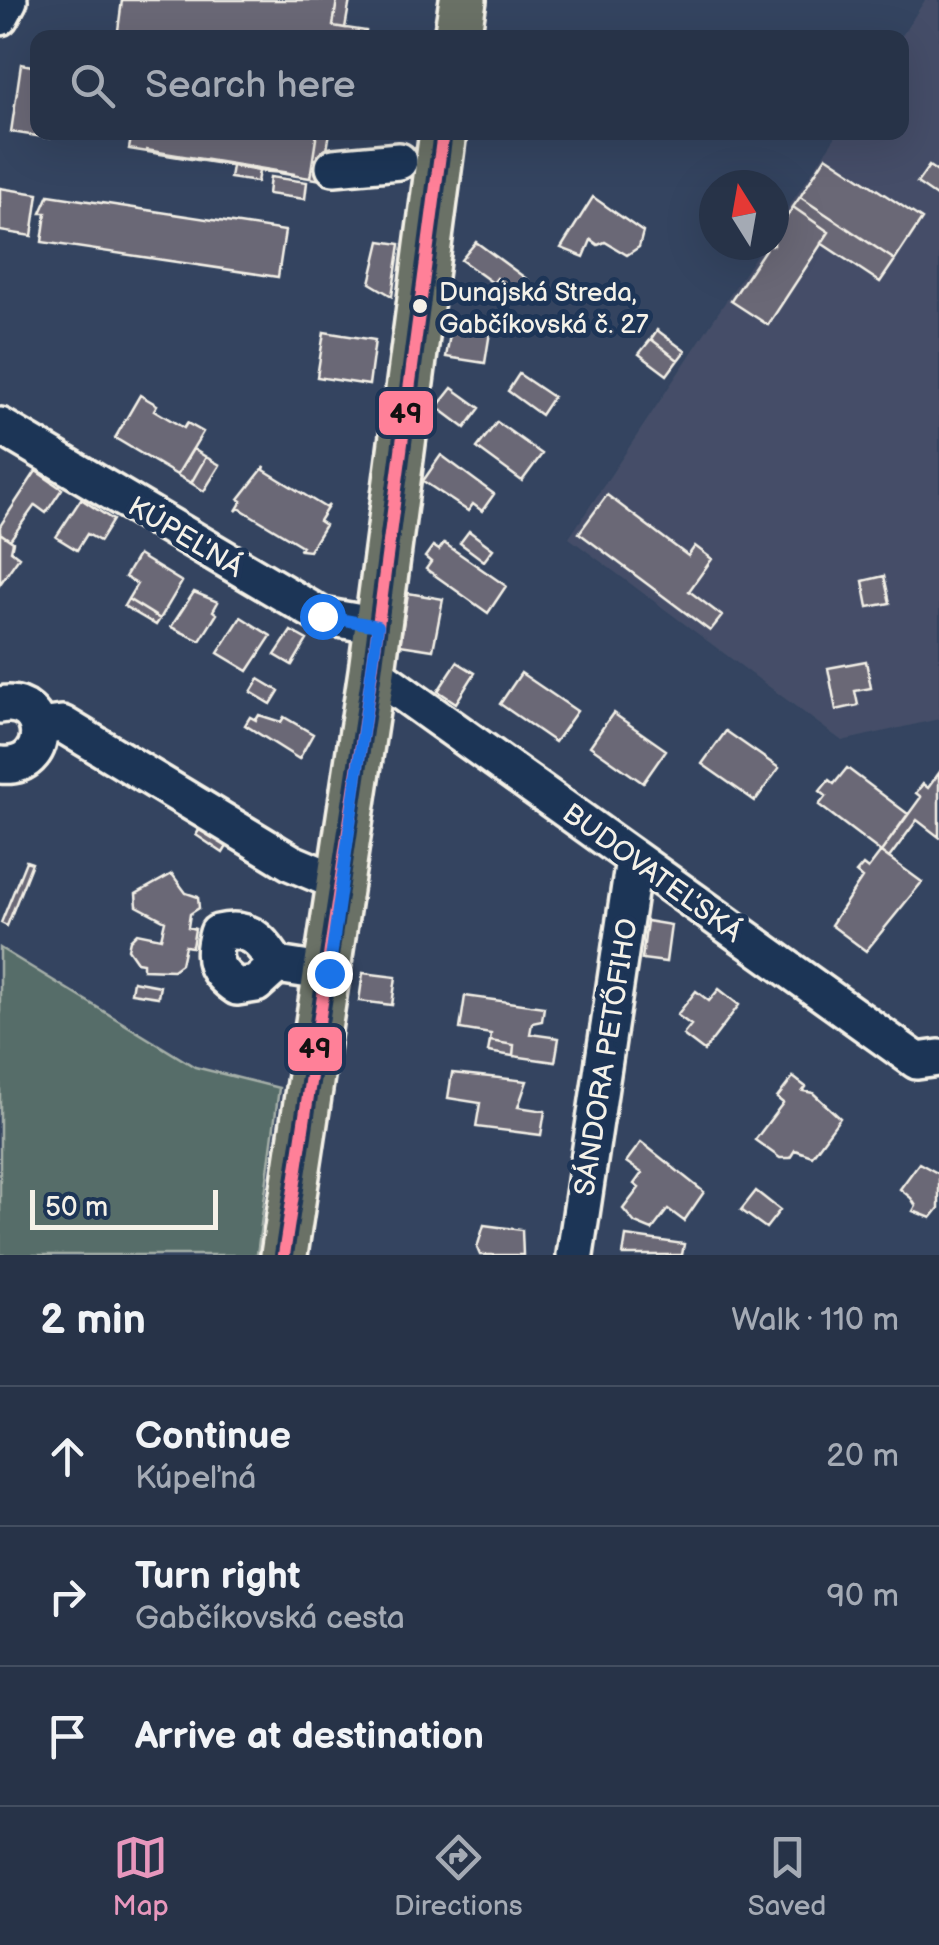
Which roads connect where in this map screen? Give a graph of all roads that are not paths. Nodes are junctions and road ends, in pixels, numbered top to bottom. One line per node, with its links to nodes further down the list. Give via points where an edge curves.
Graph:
1 (8, 0): 3 (street)
2 (463, 0): 4 (main road)
3 (0, 17)
4 (458, 30)
5 (442, 140): 9 (main road)
6 (399, 161): 7 (street)
7 (334, 167)
8 (0, 426): 9 (street, KÚPEĽNÁ, via 322,616)
9 (378, 626): 10 (main road)
10 (372, 671): 14 (street, BUDOVATEĽSKÁ); 15 (main road)
11 (0, 705): 12 (street, via 28,709)
12 (40, 727): 13 (street, via 30,757); 15 (street, via 62,724 292,863)
13 (0, 764)
14 (634, 860): 18 (street, BUDOVATEĽSKÁ); 20 (street, SÁNDORA PETŐFIHO)
15 (342, 884): 17 (main road)
16 (277, 965): 17 (street)
17 (329, 973): 19 (main road)
18 (932, 1066)
19 (284, 1255)
20 (575, 1255)

